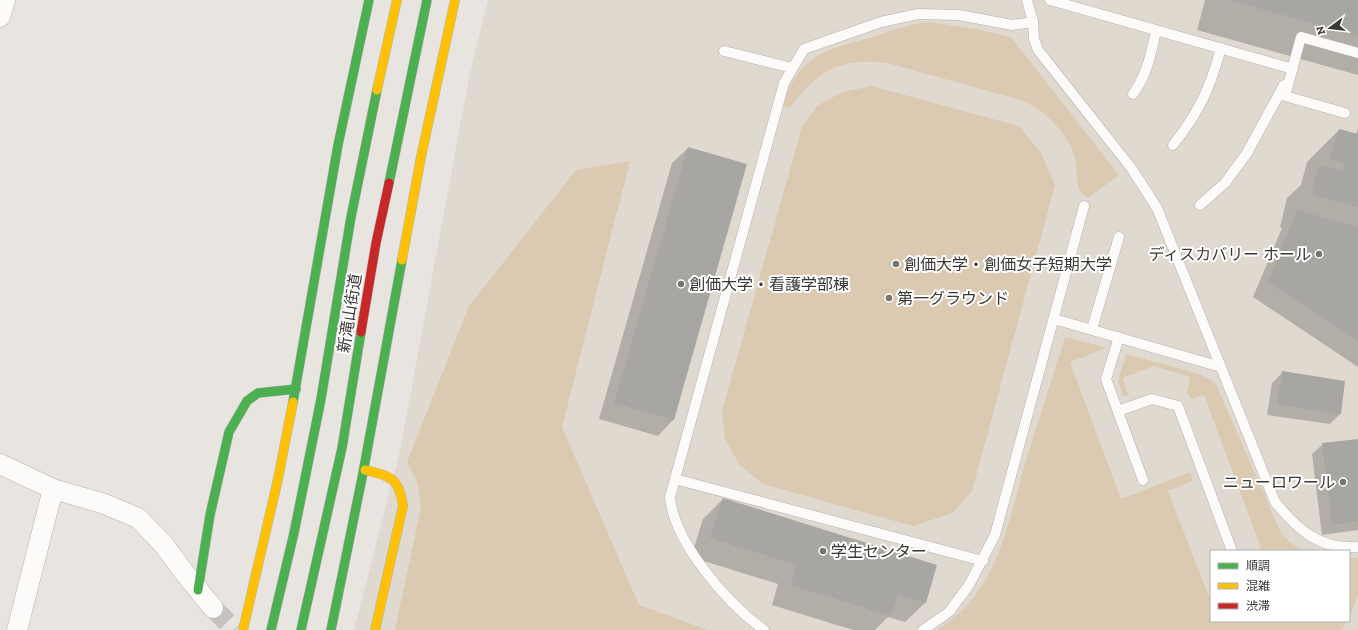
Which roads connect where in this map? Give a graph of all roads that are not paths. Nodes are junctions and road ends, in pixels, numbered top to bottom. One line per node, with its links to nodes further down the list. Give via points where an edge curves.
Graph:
1 (5, 0): 8 (street)
2 (368, 0): 26 (main road, via 330,190)
3 (397, 0): 40 (main road, 新滝山街道, via 354,202 315,429)
4 (427, 0): 41 (main road, 新滝山街道, via 376,243 342,448)
5 (455, 0): 29 (main road, via 402,255)
6 (1026, 0): 9 (lane)
7 (1050, 0): 10 (lane)
8 (0, 17)
9 (1033, 22): 14 (lane, via 1012,25 959,15 918,14 881,22 804,48); 25 (lane, via 1034,39 1038,50 1132,169 1158,208)
10 (1156, 31): 11 (lane); 16 (lane, via 1145,75)
11 (1221, 48): 15 (lane); 18 (lane, via 1211,84 1189,125)
12 (724, 51): 14 (lane)
13 (1358, 53): 15 (lane, via 1301,37)
14 (792, 68): 30 (lane, via 784,83)
15 (1293, 69): 17 (lane, via 1285,96); 19 (lane, via 1247,153 1225,182)
16 (1133, 94)
17 (1345, 113)
18 (1173, 145)
19 (1200, 205)
20 (1084, 206): 22 (lane)
21 (1119, 237): 23 (lane)
22 (1054, 319): 23 (lane); 35 (lane, via 995,535)
23 (1092, 329): 24 (lane)
24 (1119, 337): 25 (lane); 27 (lane, via 1106,379)
25 (1221, 367): 33 (lane, via 1276,502 1292,523 1310,537 1333,545)
26 (296, 389): 36 (main road, via 258,393 247,401 229,432 210,515); 39 (main road)
27 (1118, 411): 31 (lane); 34 (lane, via 1152,399 1178,406)
28 (0, 464): 32 (street)
29 (365, 470): 42 (main road); 43 (main road, via 386,474 397,481 401,489 403,506)
30 (675, 479): 35 (lane); 44 (lane, via 670,497 671,510 692,551 709,577 731,602)
31 (1143, 480)
32 (53, 490): 36 (street, via 102,504 138,518 164,545); 38 (street)
33 (1358, 546)
34 (1232, 550)
35 (983, 561): 45 (lane, via 969,585 948,612)
36 (198, 590): 37 (street)
37 (213, 608)
38 (17, 630)
39 (243, 630)
40 (271, 630)
41 (301, 630)
42 (331, 630)
43 (375, 630)
44 (764, 630)
45 (923, 630)

